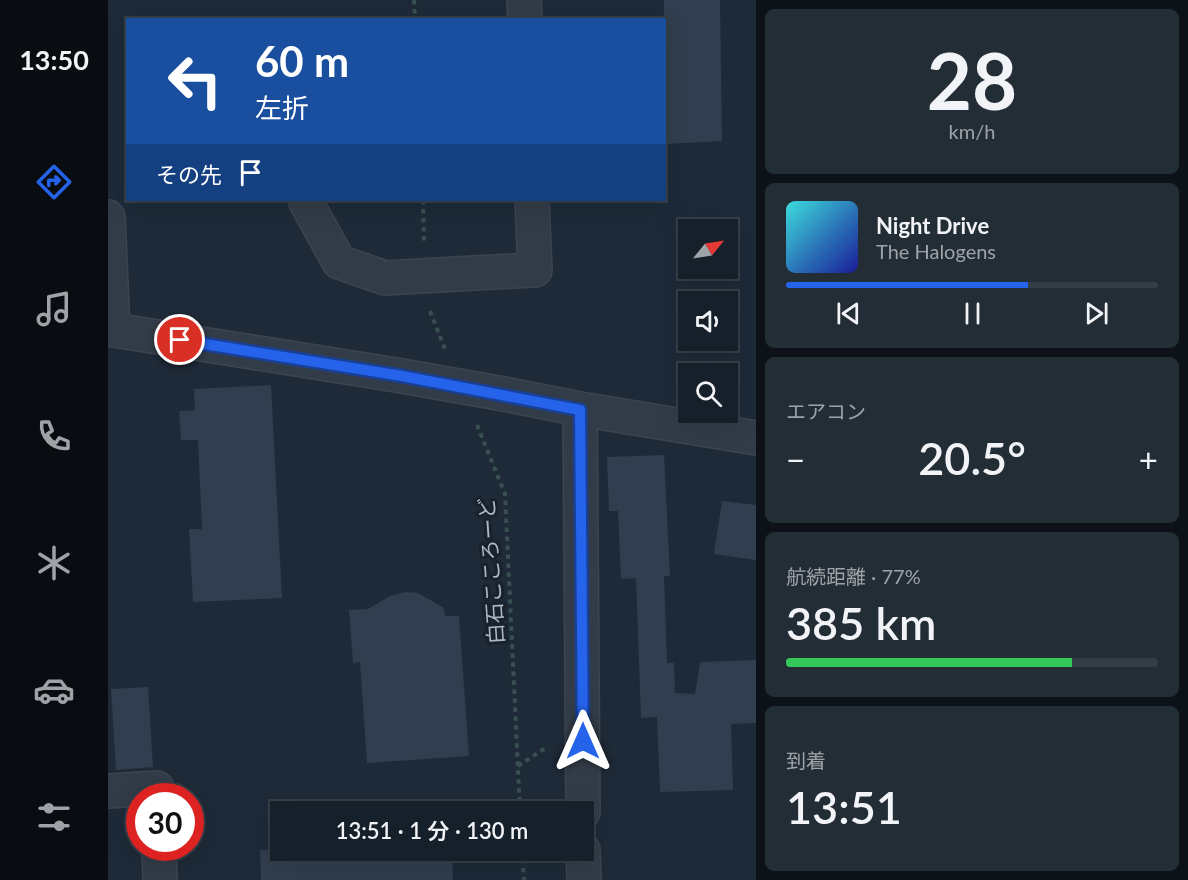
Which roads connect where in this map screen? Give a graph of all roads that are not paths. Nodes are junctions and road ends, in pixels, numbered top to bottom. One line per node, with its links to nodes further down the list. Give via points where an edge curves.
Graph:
1 (525, 0): 2 (street)
2 (525, 18)
3 (532, 201): 4 (street, bridge, via 535,270 385,279 339,262)
4 (306, 202)
5 (108, 217): 6 (street)
6 (111, 329): 7 (street, bridge, via 402,376)
7 (580, 410): 8 (street); 11 (street)
8 (756, 438)
9 (126, 790): 10 (street)
10 (108, 791)
11 (583, 801)
12 (159, 861): 14 (street)
13 (584, 861): 15 (street)
14 (160, 880)
15 (584, 880)

